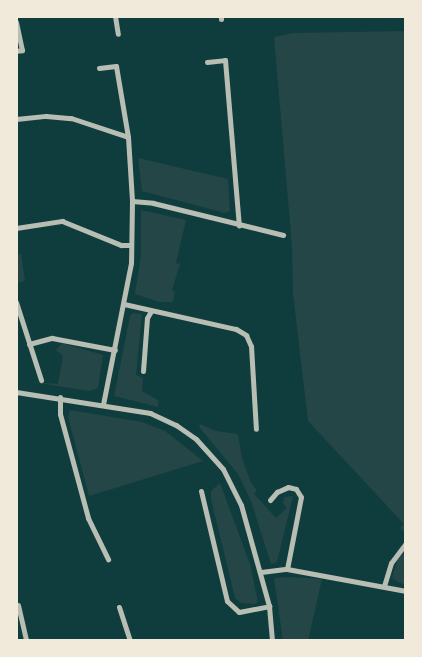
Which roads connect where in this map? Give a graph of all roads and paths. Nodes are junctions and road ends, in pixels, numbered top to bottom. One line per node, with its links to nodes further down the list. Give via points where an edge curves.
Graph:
1 (115, 16): 3 (street)
2 (16, 22): 4 (street, via 22,50)
3 (118, 34)
4 (16, 52)
5 (207, 62): 10 (street, via 225,60)
6 (99, 68): 8 (street, via 116,66)
7 (16, 119): 8 (street, via 71,118)
8 (128, 137): 9 (street)
9 (132, 201): 10 (street, via 153,203); 13 (street)
10 (239, 225): 12 (street)
11 (16, 228): 13 (street, via 62,221 121,245)
12 (283, 235)
13 (131, 245): 15 (street, via 132,263)
14 (16, 302): 17 (street)
15 (124, 304): 16 (street); 18 (street)
16 (151, 311): 19 (street, via 147,318); 24 (street, via 236,329 246,335 251,346)
17 (29, 344): 18 (street, via 52,338); 20 (street)
18 (115, 350): 23 (street)
19 (143, 371)
20 (41, 380)
21 (16, 392): 22 (street)
22 (60, 397): 23 (street); 28 (street, via 60,414 88,518)
23 (103, 404): 30 (street, via 159,416 185,430 206,449 223,469 238,497)
24 (256, 429)
25 (201, 491): 34 (street, via 227,602 239,612)
26 (270, 500): 29 (street, via 288,487 296,489 301,497)
27 (406, 543): 31 (street, via 390,563)
28 (108, 559)
29 (287, 569): 30 (street); 31 (street)
30 (262, 572): 34 (street)
31 (384, 586): 32 (street)
32 (406, 591)
33 (18, 606): 36 (street)
34 (268, 606): 38 (street)
35 (119, 607): 37 (street)
36 (26, 641)
37 (130, 641)
38 (272, 641)

